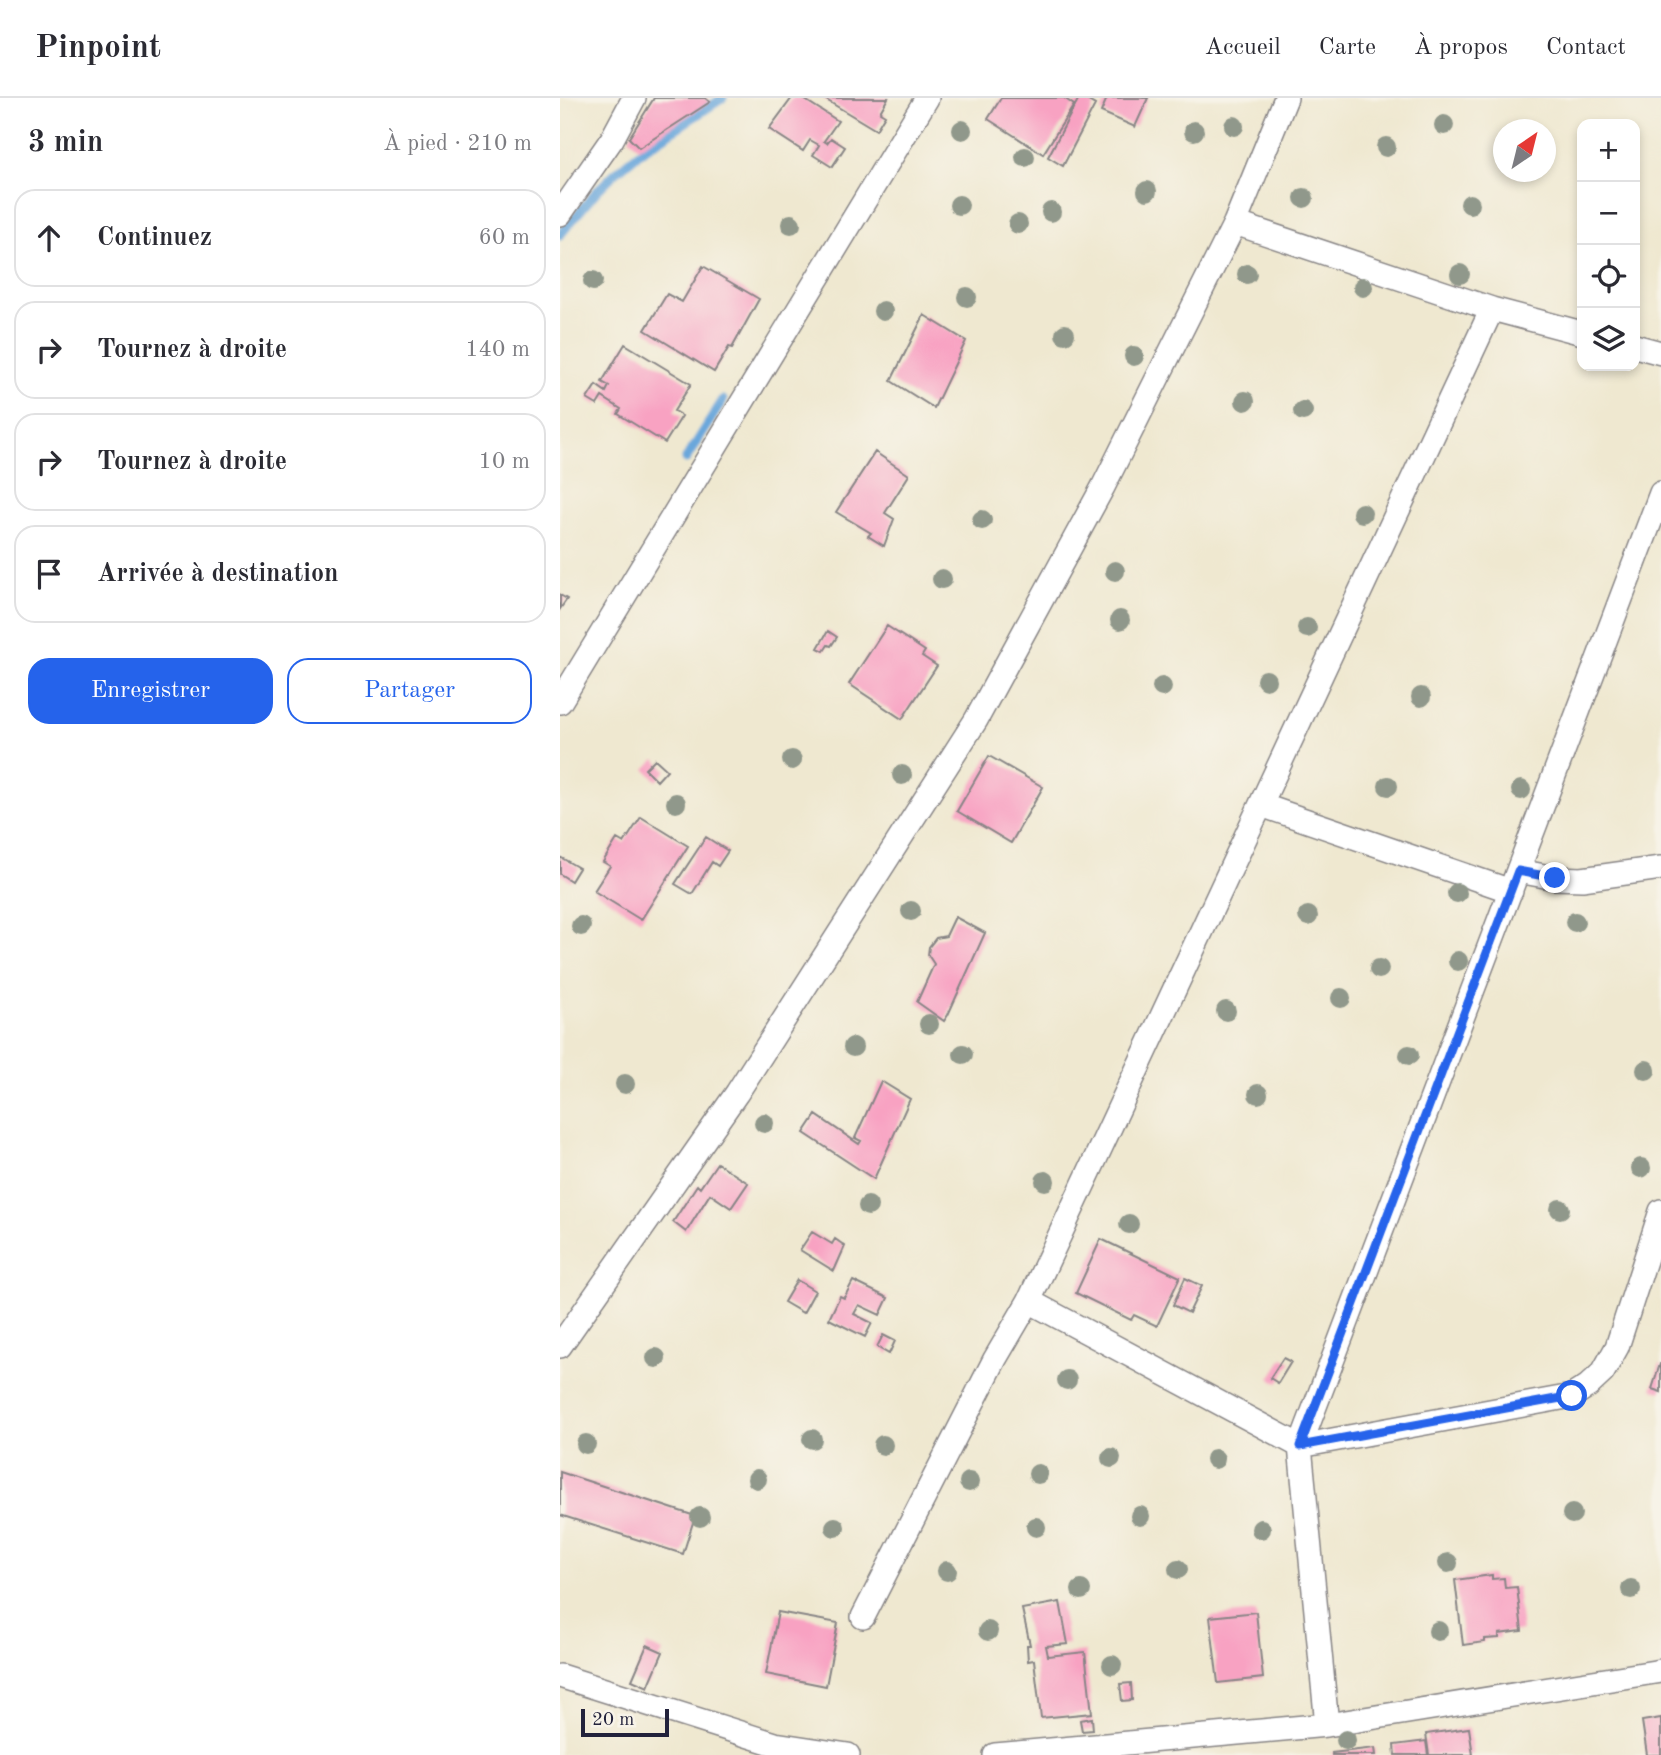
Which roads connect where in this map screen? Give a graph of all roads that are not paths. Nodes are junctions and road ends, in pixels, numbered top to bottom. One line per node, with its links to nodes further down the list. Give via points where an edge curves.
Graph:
1 (634, 98): 4 (street, via 612,139)
2 (927, 98): 11 (street)
3 (1286, 98): 5 (street)
4 (560, 214)
5 (1235, 223): 6 (street); 17 (street, via 1102,487 975,720 737,1093)
6 (1492, 309): 7 (street); 12 (street)
7 (1577, 331)
8 (1640, 347): 9 (street)
9 (1661, 353)
10 (1661, 493): 14 (street)
11 (560, 702)
12 (1261, 805): 14 (street); 16 (street)
13 (1661, 868): 14 (street, via 1582,879)
14 (1514, 881): 18 (street)
15 (1661, 1211): 18 (street, via 1617,1347 1604,1372 1588,1386 1572,1396)
16 (1029, 1301): 18 (street); 19 (street)
17 (560, 1346)
18 (1300, 1446): 22 (street)
19 (863, 1617)
20 (1661, 1671): 22 (street)
21 (560, 1676): 24 (street, via 775,1744)
22 (1326, 1725): 23 (street)
23 (1149, 1748): 25 (street)
24 (848, 1755)
25 (995, 1755)

